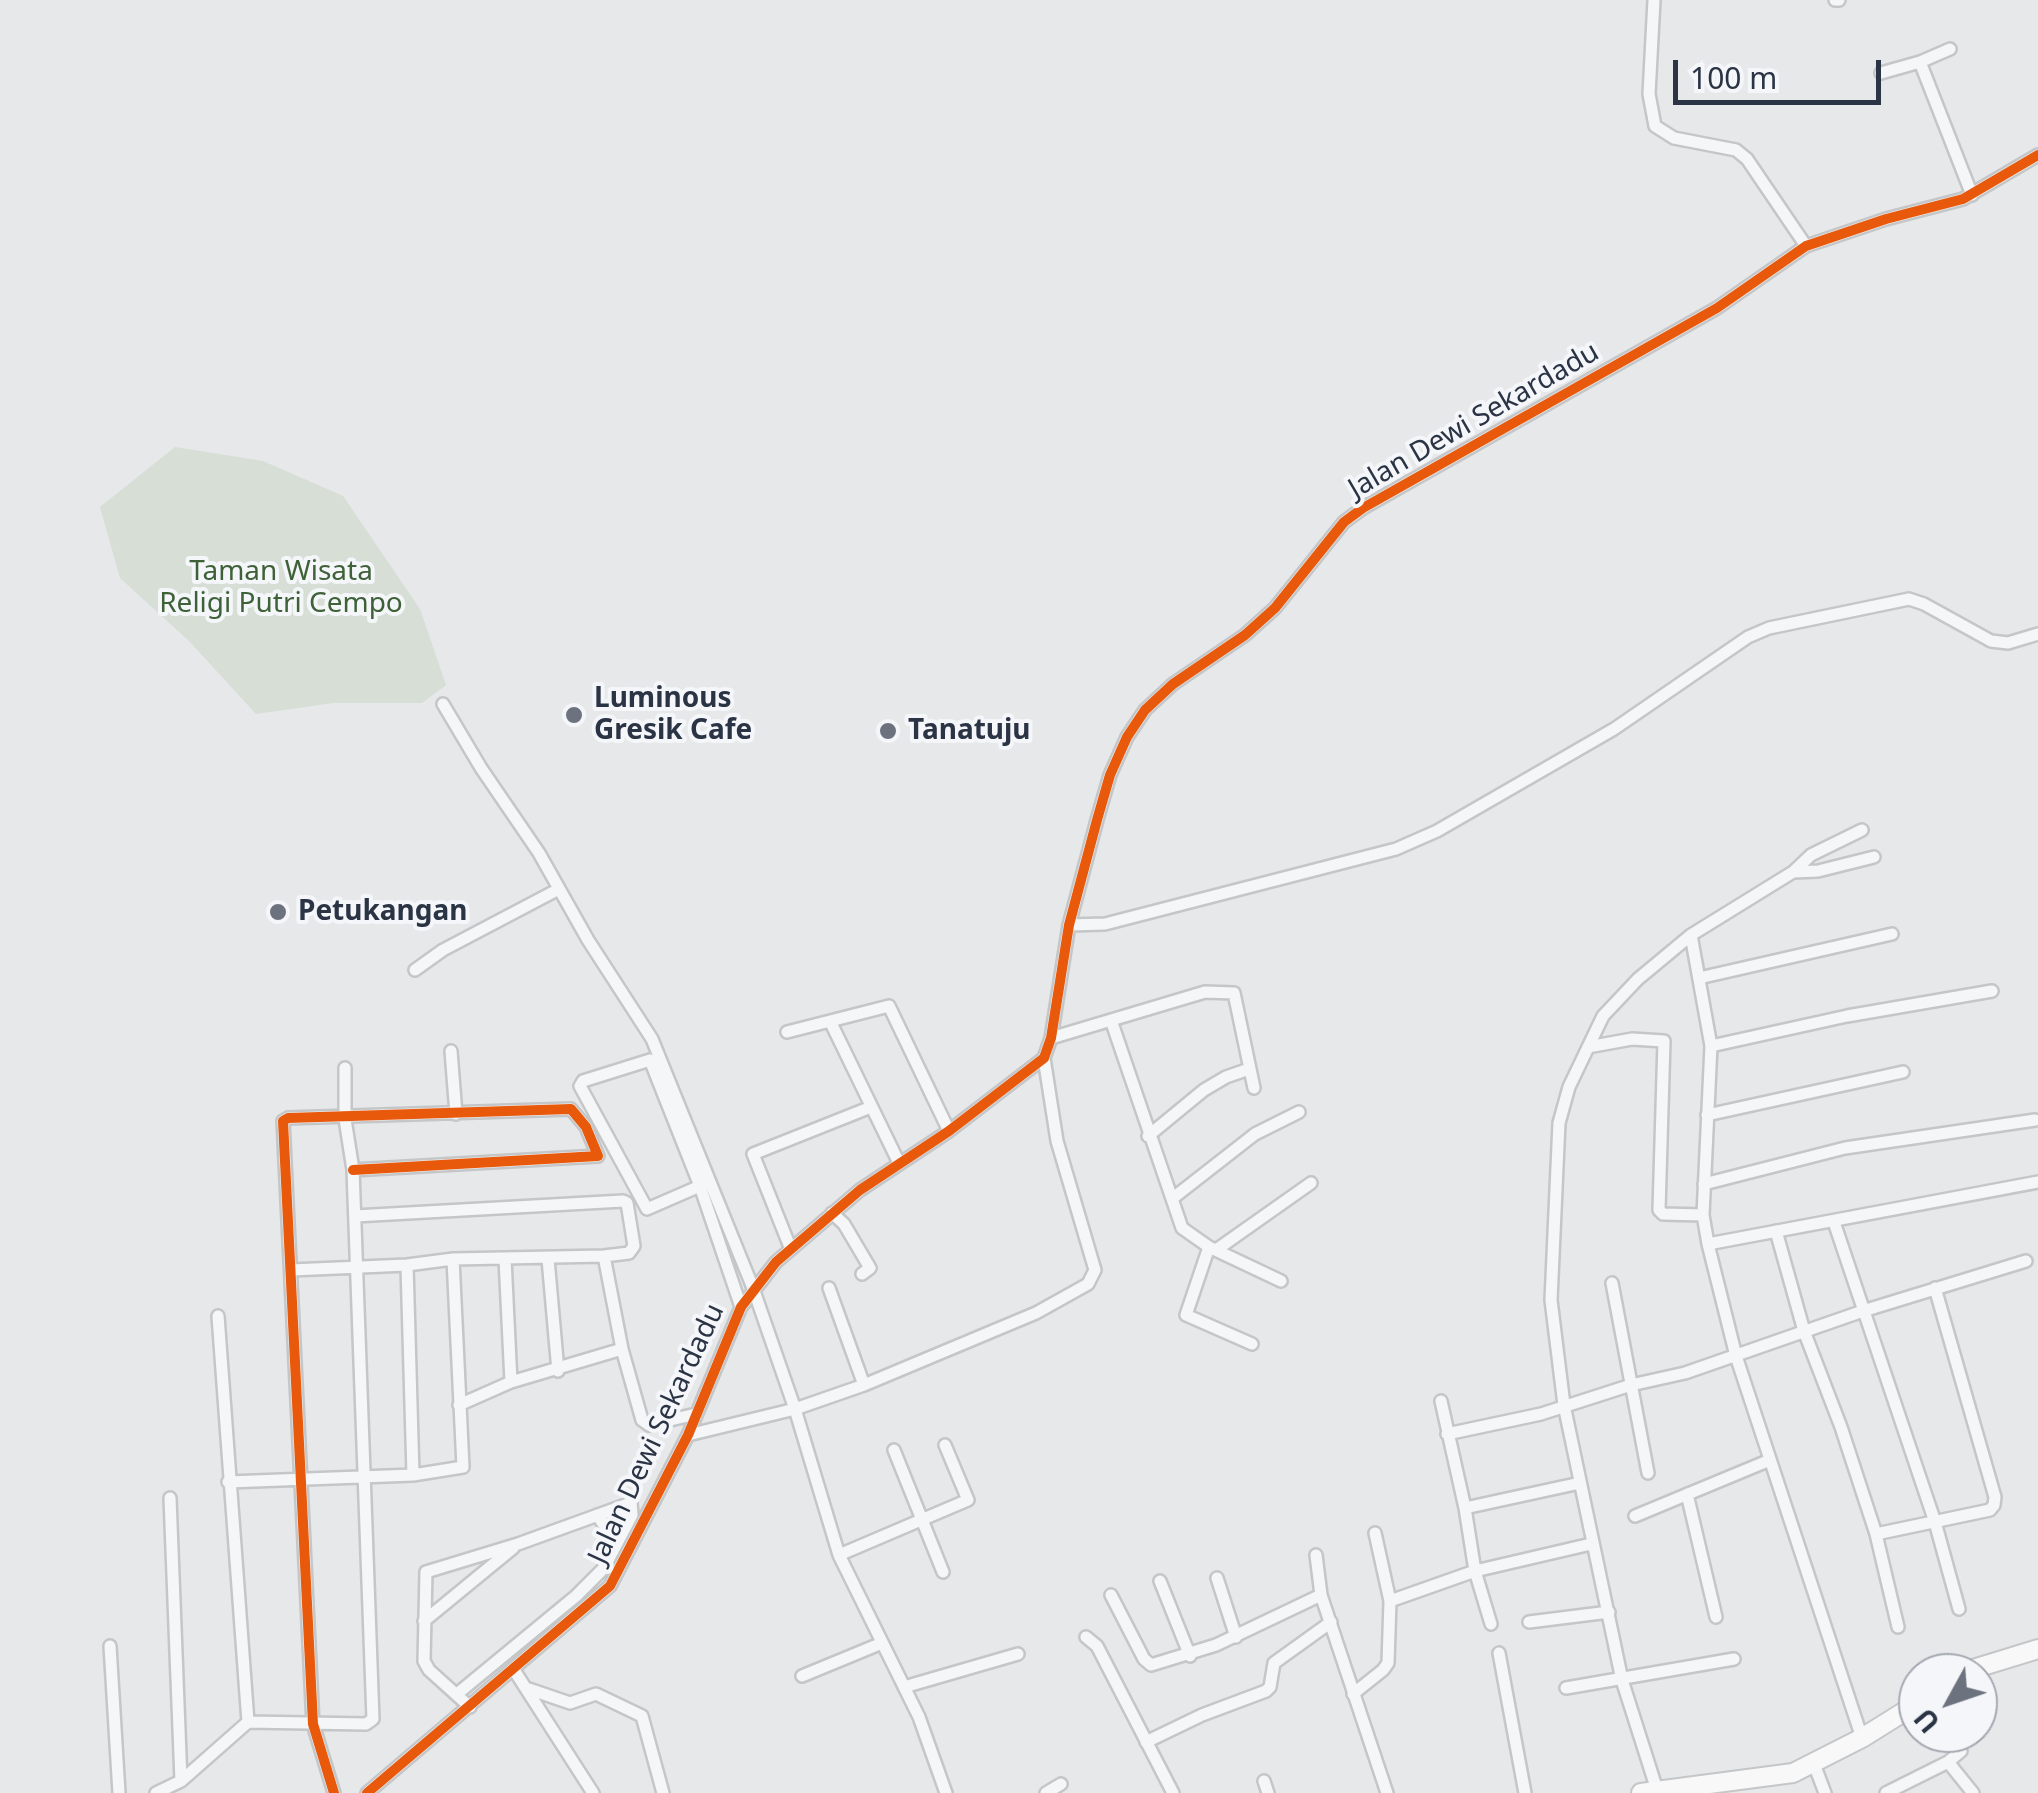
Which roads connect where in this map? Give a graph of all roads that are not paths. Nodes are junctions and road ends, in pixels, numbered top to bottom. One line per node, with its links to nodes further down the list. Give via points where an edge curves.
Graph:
1 (1654, 0): 7 (street, via 1649,94 1655,126 1674,138 1747,158)
2 (1950, 49): 3 (street)
3 (1920, 62): 4 (street); 6 (street)
4 (1880, 73)
5 (2038, 155): 6 (street, Jalan Dewi Sekardadu)
6 (1972, 195): 7 (street, Jalan Dewi Sekardadu)
7 (1806, 246): 14 (street, Jalan Dewi Sekardadu, via 1716,308 1344,522 1275,608 1145,710 1110,775)
8 (2038, 634): 14 (street, via 1991,641 1909,600 1769,628 1614,730 1436,832 1105,924)
9 (443, 704): 13 (street)
10 (1862, 830): 12 (street, via 1810,855)
11 (1874, 857): 12 (street)
12 (1793, 872): 16 (street)
13 (559, 889): 17 (street); 66 (street, via 652,1039)
14 (1069, 925): 23 (street, Jalan Dewi Sekardadu)
15 (1892, 934): 18 (street)
16 (1691, 935): 18 (street); 25 (street, via 1613,1003)
17 (415, 970)
18 (1699, 978): 24 (street)
19 (1992, 990): 24 (street)
20 (1112, 1020): 23 (street); 29 (street, via 1204,992 1234,993); 39 (street)
21 (831, 1023): 22 (street); 32 (street); 38 (street, via 892,1009)
22 (787, 1032)
23 (1052, 1038): 27 (street, Jalan Dewi Sekardadu)
24 (1711, 1046): 35 (street)
25 (1588, 1047): 48 (street, via 1664,1041 1659,1210); 81 (street, via 1559,1123 1551,1300)
26 (451, 1051): 34 (street)
27 (1044, 1058): 38 (street, Jalan Dewi Sekardadu); 78 (street, via 1057,1141 1095,1270 1088,1284)
28 (346, 1068): 36 (street)
29 (1249, 1069): 31 (street); 39 (street, via 1204,1090)
30 (1903, 1072): 35 (street)
31 (1254, 1088)
32 (871, 1107): 40 (street); 53 (street, via 752,1154)
33 (1299, 1112): 46 (street, via 1255,1134)
34 (456, 1114): 36 (street); 41 (street, via 570,1109 598,1157)
35 (1707, 1115): 44 (street)
36 (345, 1118): 41 (street); 62 (street, via 284,1121)
37 (2035, 1120): 44 (street, via 1845,1148)
38 (950, 1132): 40 (street, Jalan Dewi Sekardadu)
39 (1148, 1136): 46 (street)
40 (898, 1163): 47 (street, Jalan Dewi Sekardadu)
41 (353, 1170): 49 (street)
42 (1310, 1182): 54 (street)
43 (2038, 1182): 50 (street)
44 (1704, 1184): 48 (street)
45 (700, 1186): 45 (street, via 650,1060 580,1083 643,1206); 69 (street)
46 (1172, 1198): 54 (street, via 1182,1228)
47 (832, 1212): 53 (street, Jalan Dewi Sekardadu); 63 (street, via 870,1268)
48 (1703, 1215): 52 (street)
49 (354, 1216): 55 (street, via 623,1200 633,1250); 60 (street)
50 (1834, 1222): 51 (street); 70 (street)
51 (1776, 1231): 52 (street); 72 (street)
52 (1708, 1244): 75 (street)
53 (790, 1246): 66 (street, Jalan Dewi Sekardadu)
54 (1212, 1249): 64 (street); 73 (street, via 1186,1314)
55 (604, 1256): 56 (street); 74 (street)
56 (548, 1258): 58 (street); 76 (street)
57 (454, 1259): 58 (street); 61 (street); 82 (street)
58 (505, 1260): 77 (street)
59 (2026, 1260): 68 (street)
60 (356, 1266): 61 (street); 62 (street); 92 (street)
61 (408, 1266): 91 (street)
62 (291, 1270): 93 (street)
63 (862, 1274)
64 (1281, 1281)
65 (1612, 1283): 79 (street)
66 (753, 1288): 69 (street, Jalan Dewi Sekardadu); 83 (street)
67 (830, 1288): 78 (street)
68 (1936, 1288): 70 (street); 102 (street, via 1995,1501 1990,1510)
69 (742, 1307): 84 (street, Jalan Dewi Sekardadu)
70 (1863, 1311): 72 (street); 102 (street)
71 (218, 1316): 94 (street)
72 (1804, 1331): 75 (street); 104 (street)
73 (1252, 1344)
74 (622, 1349): 76 (street); 84 (street, via 645,1424)
75 (1736, 1356): 79 (street); 89 (street)
76 (558, 1371): 77 (street)
77 (512, 1382): 82 (street)
78 (864, 1385): 83 (street)
79 (1631, 1385): 81 (street); 90 (street)
80 (1441, 1401): 85 (street)
81 (1564, 1404): 85 (street); 95 (street)
82 (458, 1405): 91 (street, via 463,1467)
83 (796, 1409): 86 (street); 108 (street)
84 (696, 1414): 86 (street, Jalan Dewi Sekardadu)
85 (1447, 1434): 98 (street)
86 (688, 1435): 135 (street, Jalan Dewi Sekardadu, via 610,1586)
87 (945, 1444): 101 (street, via 968,1500)
88 (894, 1450): 101 (street)
89 (1770, 1460): 96 (street); 147 (street)
90 (1648, 1473)
91 (414, 1475): 92 (street)
92 (366, 1478): 93 (street); 146 (street, via 373,1719)
93 (301, 1480): 94 (street); 146 (street)
94 (228, 1482): 145 (street)
95 (1580, 1483): 98 (street); 107 (street)
96 (1688, 1494): 100 (street); 119 (street)
97 (170, 1498): 153 (street)
98 (1465, 1508): 110 (street)
99 (596, 1515): 105 (street); 105 (street, via 632,1505); 106 (street)
100 (1635, 1516)
101 (921, 1518): 108 (street); 111 (street)
102 (1935, 1522): 104 (street); 117 (street)
103 (1375, 1534): 116 (street)
104 (1876, 1534): 124 (street)
105 (617, 1542): 141 (street, via 604,1568 576,1596)
106 (518, 1544): 120 (street); 120 (street, via 426,1572)
107 (1591, 1544): 110 (street); 118 (street)
108 (839, 1554): 127 (street)
109 (1316, 1555): 115 (street)
110 (1475, 1571): 116 (street); 123 (street)
111 (943, 1572)
112 (1217, 1578): 126 (street)
113 (1160, 1581): 132 (street)
114 (1112, 1595): 132 (street, via 1148,1663)
115 (1321, 1596): 121 (street); 126 (street)
116 (1390, 1601): 142 (street, via 1388,1663)
117 (1959, 1609)
118 (1609, 1612): 122 (street); 137 (street)
119 (1716, 1617)
120 (424, 1621): 141 (street, via 426,1666)
121 (1331, 1622): 142 (street); 148 (street, via 1274,1663 1266,1692)
122 (1529, 1622)
123 (1491, 1624)
124 (1898, 1628)
125 (1086, 1637): 148 (street, via 1097,1646)
126 (1236, 1637): 132 (street)
127 (882, 1643): 136 (street); 138 (street)
128 (110, 1646): 157 (street)
129 (2038, 1649): 134 (street)
130 (1500, 1652): 168 (street)
131 (1018, 1654): 138 (street)
132 (1190, 1656)
133 (1734, 1659): 137 (street)
134 (1998, 1661)
135 (514, 1670): 140 (street); 143 (street, Jalan Dewi Sekardadu)
136 (802, 1676)
137 (1622, 1680): 139 (street); 155 (street)
138 (904, 1686): 164 (street)
139 (1566, 1688)
140 (529, 1690): 162 (street); 163 (street, via 570,1703 596,1694 642,1716)
141 (457, 1694): 143 (street)
142 (1353, 1694): 167 (street)
143 (470, 1707): 152 (street, Jalan Dewi Sekardadu)
144 (1898, 1716): 147 (street)
145 (248, 1722): 146 (street); 153 (street)
146 (313, 1724): 159 (street)
147 (1862, 1738): 151 (street)
148 (1146, 1742): 166 (street)
149 (1960, 1753): 150 (street)
150 (1948, 1762): 156 (street); 170 (street)
151 (1814, 1764): 155 (street); 169 (street)
152 (383, 1779): 160 (street, Jalan Dewi Sekardadu); 161 (street)
153 (181, 1781): 158 (street)
154 (1061, 1784): 165 (street)
155 (1649, 1791)
156 (1892, 1792)
157 (120, 1793)
158 (156, 1793)
159 (334, 1793)
160 (367, 1793)
161 (391, 1793)
162 (592, 1793)
163 (663, 1793)
164 (946, 1793)
165 (1046, 1793)
166 (1173, 1793)
167 (1387, 1793)
168 (1525, 1793)
169 (1826, 1793)
170 (1973, 1793)

